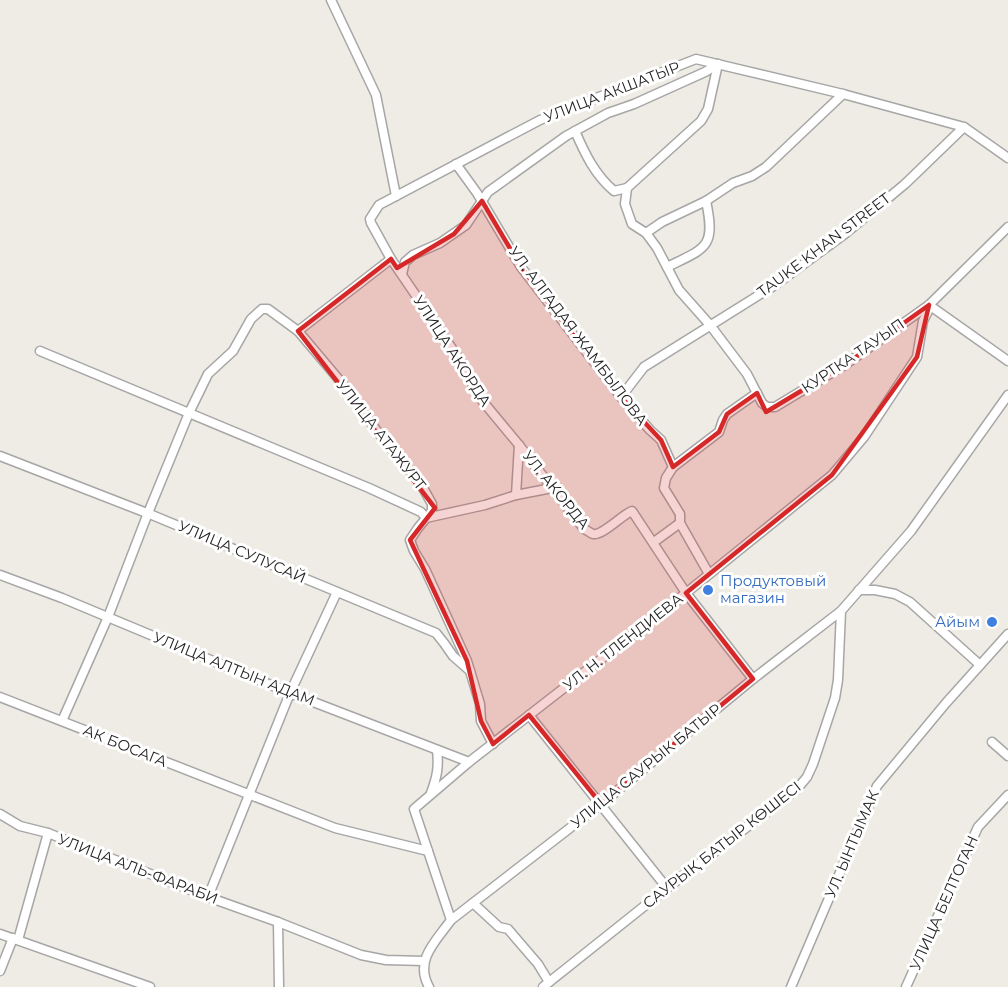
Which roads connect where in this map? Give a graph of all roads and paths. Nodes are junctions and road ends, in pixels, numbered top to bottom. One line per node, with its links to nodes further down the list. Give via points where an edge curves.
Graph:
1 (331, 0): 9 (street, via 376,95)
2 (718, 64): 3 (street, УЛИЦА АКШАТЫР); 5 (street); 7 (street, УЛИЦА АКШАТЫР, via 696,59 540,120); 8 (street, via 708,110 701,121)
3 (843, 94): 4 (street, УЛИЦА АКШАТЫР); 11 (street, via 766,167)
4 (964, 127): 6 (street, УЛИЦА АКШАТЫР); 19 (street, TAUKE KHAN STREET, via 846,233 775,285)
5 (575, 132): 8 (street, via 585,156 603,181 614,190); 10 (street, via 488,192)
6 (1008, 158)
7 (456, 164): 9 (street, УЛИЦА АКШАТЫР); 10 (street, УЛ. АЛГАДАЯ ЖАМБЫЛОВА)
8 (627, 188): 14 (street, via 625,204 632,224)
9 (396, 196): 12 (street, УЛИЦА АКШАТЫР, via 379,205)
10 (482, 201): 17 (street, via 466,225 413,255 405,262); 25 (street, УЛ. АЛГАДАЯ ЖАМБЫЛОВА, via 521,267)
11 (706, 201): 14 (street); 16 (street, via 710,235 705,247)
12 (371, 223): 15 (street, УЛИЦА АКОРДА)
13 (1008, 226): 18 (street, КУРТКА ТАУЫП)
14 (646, 233): 16 (street)
15 (391, 259): 17 (street, УЛИЦА АКОРДА); 20 (street)
16 (667, 267): 19 (street, via 679,290)
17 (402, 274): 27 (street, УЛИЦА АКОРДА, via 464,366 480,398)
18 (929, 305): 22 (street); 23 (street, КУРТКА ТАУЫП, via 846,364 775,407 767,407); 37 (street, УЛ. Н. ТЛЕНДИЕВА, via 917,357 832,476)
19 (710, 325): 23 (street); 25 (street, TAUKE KHAN STREET, via 644,367)
20 (298, 331): 26 (street, УЛИЦА АТАЖУРТ, via 268,309 262,309 233,351 208,374); 33 (street, УЛИЦА АТАЖУРТ, via 422,486 432,504)
21 (40, 351): 26 (street)
22 (1008, 361)
23 (757, 393): 29 (street, via 726,414 719,432)
24 (1008, 395): 38 (street, via 911,531)
25 (621, 396): 29 (street, УЛ. АЛГАДАЯ ЖАМБЫЛОВА, via 662,440)
26 (189, 413): 32 (street); 33 (street, via 369,488)
27 (519, 445): 30 (street, УЛ. АКОРДА); 31 (street)
28 (0, 456): 32 (street, УЛИЦА СУЛУСАЙ)
29 (673, 467): 34 (street, via 664,488 680,514)
30 (552, 488): 31 (street); 35 (street, УЛ. АКОРДА, via 584,528 594,534 632,511)
31 (516, 495): 33 (street)
32 (148, 513): 39 (street, УЛИЦА СУЛУСАЙ); 42 (street)
33 (426, 518): 45 (street, via 410,540)
34 (680, 523): 35 (street); 37 (street)
35 (654, 543): 40 (street, УЛ. АКОРДА)
36 (0, 574): 42 (street, УЛИЦА АЛТЫН АДАМ)
37 (709, 574): 40 (street, УЛ. Н. ТЛЕНДИЕВА)
38 (859, 590): 41 (street); 44 (street, via 895,594 910,602)
39 (337, 591): 45 (street, УЛИЦА СУЛУСАЙ, via 436,633); 47 (street)
40 (686, 593): 46 (street, УЛ. АКОРДА); 49 (street, УЛ. Н. ТЛЕНДИЕВА)
41 (841, 611): 46 (street, УЛИЦА САУРЫК БАТЫР); 63 (street, САУРЫҚ БАТЫР КӨШЕСІ, via 835,698 807,777 797,789)
42 (108, 617): 47 (street, УЛИЦА АЛТЫН АДАМ); 50 (street)
43 (1008, 634): 44 (street, УЛ. ЫНТЫМАК)
44 (980, 665): 76 (street, УЛ. ЫНТЫМАК, via 877,786)
45 (470, 671): 52 (street, via 481,721)
46 (753, 679): 59 (street, УЛИЦА САУРЫК БАТЫР)
47 (290, 693): 53 (street, УЛИЦА АЛТЫН АДАМ); 56 (street)
48 (0, 697): 50 (street, АК БОСАГА)
49 (529, 716): 52 (street, УЛ. Н. ТЛЕНДИЕВА); 59 (street)
50 (62, 721): 56 (street, АК БОСАГА)
51 (992, 742): 54 (street)
52 (493, 744): 55 (street, УЛ. Н. ТЛЕНДИЕВА)
53 (437, 750): 55 (street, УЛИЦА АЛТЫН АДАМ); 58 (street, via 439,765)
54 (1008, 756)
55 (469, 762): 58 (street, УЛ. Н. ТЛЕНДИЕВА)
56 (250, 795): 62 (street, АК БОСАГА, via 335,828); 64 (street)
57 (1008, 795): 77 (street, УЛИЦА БЕЛТОГАН, via 978,827)
58 (430, 796): 62 (street, УЛ. Н. ТЛЕНДИЕВА, via 414,809)
59 (601, 804): 63 (street); 65 (street, УЛИЦА САУРЫК БАТЫР)
60 (0, 814): 61 (street, УЛИЦА АЛЬ-ФАРАБИ, via 20,826)
61 (48, 833): 64 (street, УЛИЦА АЛЬ-ФАРАБИ); 69 (street)
62 (428, 851): 66 (street)
63 (667, 888): 72 (street, САУРЫҚ БАТЫР КӨШЕСІ)
64 (208, 897): 67 (street, УЛИЦА АЛЬ-ФАРАБИ)
65 (473, 903): 66 (street, УЛИЦА САУРЫК БАТЫР); 72 (street, via 499,927 508,929 538,964)
66 (451, 920): 70 (street, УЛИЦА САУРЫК БАТЫР)
67 (278, 922): 70 (street, УЛИЦА АЛЬ-ФАРАБИ, via 361,955); 74 (street)
68 (0, 934): 69 (street)
69 (15, 939): 71 (street); 73 (street)
70 (424, 961): 75 (street, via 424,979)
71 (0, 971)
72 (546, 984)
73 (150, 987)
74 (279, 987)
75 (429, 987)
76 (791, 987)
77 (906, 987)

